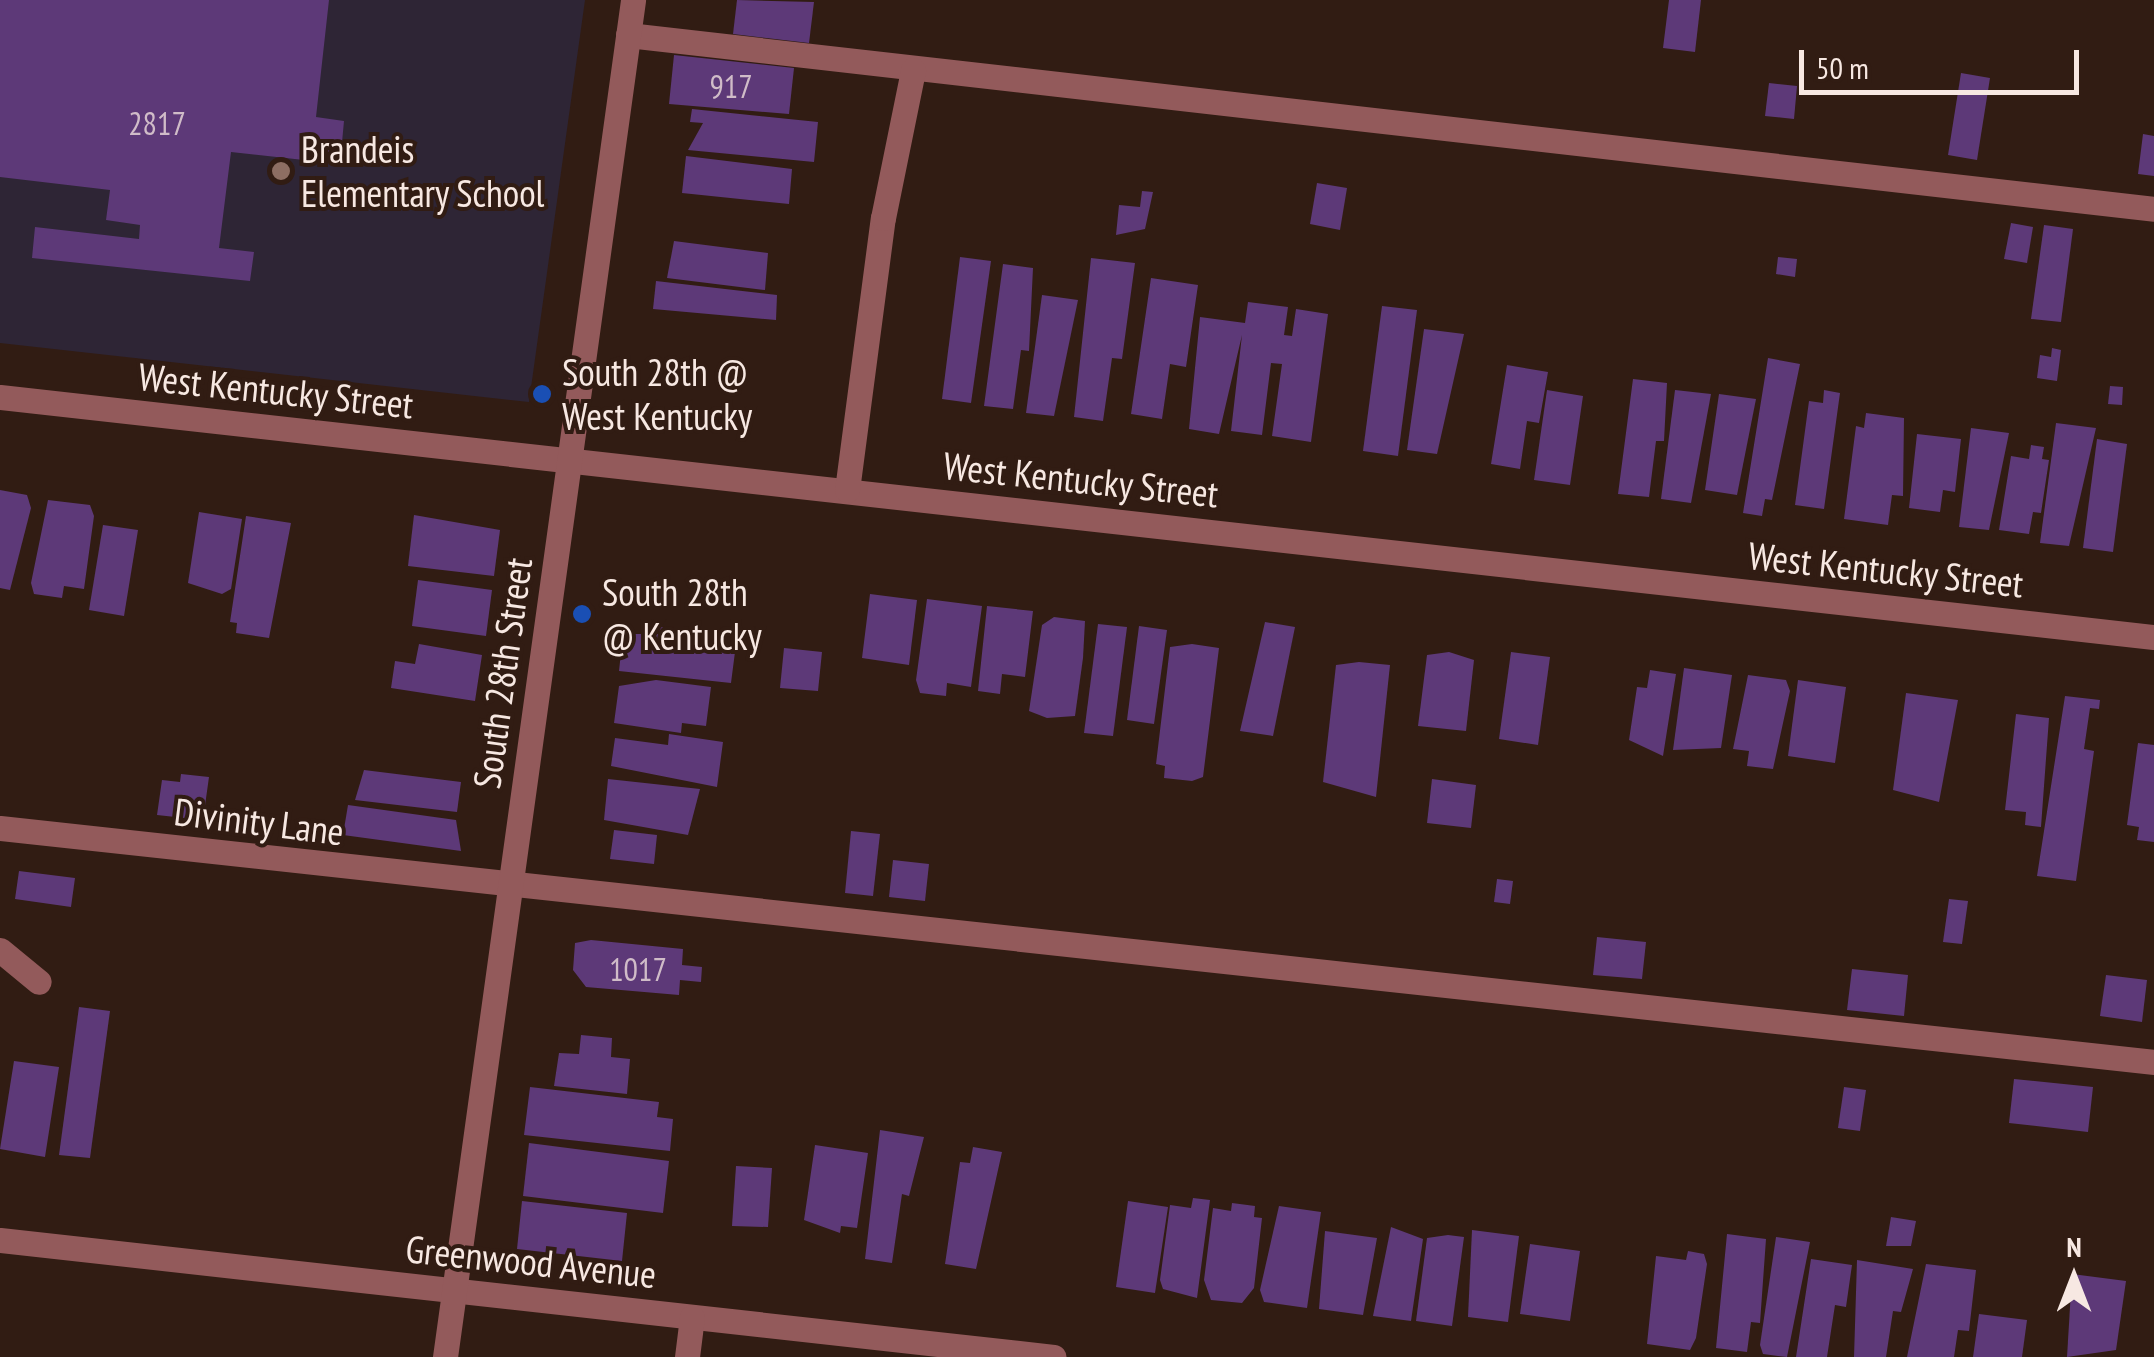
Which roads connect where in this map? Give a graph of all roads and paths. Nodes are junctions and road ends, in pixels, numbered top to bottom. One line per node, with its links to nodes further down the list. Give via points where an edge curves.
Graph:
1 (633, 0): 2 (street, South 28th Street)
2 (628, 35): 3 (street); 6 (street, South 28th Street)
3 (913, 70): 4 (street); 7 (street, via 883,218)
4 (2154, 209)
5 (0, 398): 6 (street, West Kentucky Street)
6 (569, 460): 7 (street, West Kentucky Street); 10 (street, South 28th Street)
7 (847, 490): 8 (street, West Kentucky Street)
8 (2154, 637)
9 (0, 828): 10 (street, Divinity Lane)
10 (510, 888): 13 (street, Divinity Lane); 15 (street, South 28th Street)
11 (0, 950): 12 (street)
12 (39, 982)
13 (2154, 1062)
14 (0, 1240): 15 (street, Greenwood Avenue)
15 (455, 1290): 16 (street, Greenwood Avenue); 17 (street, South 28th Street)
16 (692, 1316): 18 (street); 19 (street, Greenwood Avenue)
17 (446, 1357)
18 (688, 1357)
19 (1054, 1357)

